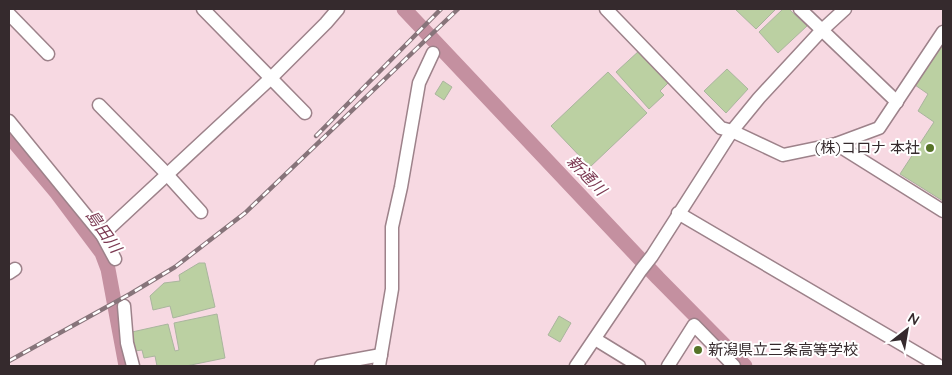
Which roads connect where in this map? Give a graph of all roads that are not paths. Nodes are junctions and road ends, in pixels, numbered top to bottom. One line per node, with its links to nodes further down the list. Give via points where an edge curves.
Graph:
1 (203, 9): 11 (street)
2 (338, 9): 11 (street)
3 (606, 9): 16 (street, via 721,128)
4 (800, 9): 7 (street)
5 (845, 9): 7 (street)
6 (9, 14): 10 (street)
7 (821, 31): 12 (street); 16 (street)
8 (943, 32): 12 (street)
9 (433, 53): 26 (street, via 419,83 392,227 392,288)
10 (48, 54)
11 (271, 78): 14 (street); 18 (street)
12 (897, 102): 17 (street, via 879,128)
13 (98, 105): 18 (street)
14 (305, 113)
15 (9, 121): 22 (street)
16 (732, 131): 17 (street, via 783,155); 21 (street)
17 (836, 144): 19 (street)
18 (166, 176): 20 (street); 22 (street)
19 (943, 211)
20 (201, 212)
21 (678, 213): 25 (street); 33 (street)
22 (102, 235): 23 (street)
23 (115, 259)
24 (124, 306): 27 (street)
25 (595, 339): 29 (street); 30 (street)
26 (380, 361): 28 (street)
27 (132, 366)
28 (321, 366)
29 (576, 366)
30 (639, 366)
31 (668, 366): 32 (street, via 694,325)
32 (734, 366)
33 (939, 366)

